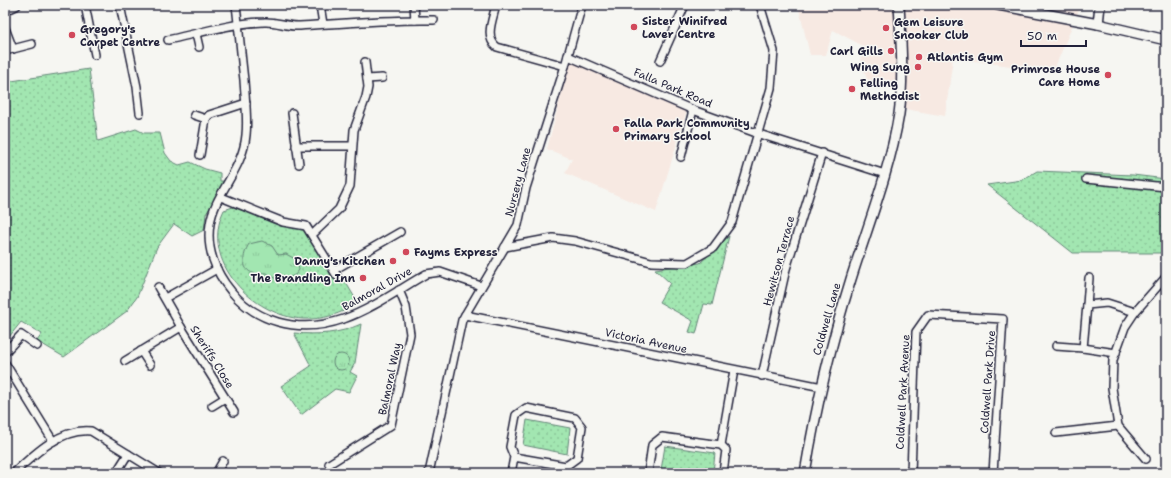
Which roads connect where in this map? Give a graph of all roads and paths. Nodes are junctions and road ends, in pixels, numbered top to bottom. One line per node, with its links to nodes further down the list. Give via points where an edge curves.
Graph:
1 (16, 5): 14 (street)
2 (85, 5): 28 (street)
3 (120, 5): 37 (street)
4 (236, 5): 19 (street, Balmoral Drive)
5 (320, 5): 17 (street)
6 (414, 5): 15 (street)
7 (496, 5): 32 (street, via 490,33 494,45)
8 (582, 5): 29 (street, Nursery Lane)
9 (685, 5): 30 (street)
10 (760, 5): 41 (street, via 774,51 771,88)
11 (899, 5): 48 (street, Coldwell Lane, via 899,114)
12 (998, 5): 18 (street)
13 (1100, 5): 18 (street)
14 (5, 10)
15 (415, 20): 16 (street); 17 (street)
16 (434, 20)
17 (322, 24): 19 (street, via 299,26 266,22)
18 (1098, 24): 23 (street)
19 (238, 25): 21 (street); 35 (street, Balmoral Drive)
20 (5, 28): 26 (street)
21 (196, 34): 22 (street); 25 (street)
22 (168, 40)
23 (1166, 40)
24 (32, 44): 26 (street)
25 (200, 47)
26 (13, 49): 27 (street)
27 (5, 51)
28 (95, 56)
29 (568, 56): 32 (street, Nursery Lane); 36 (street, Falla Park Road)
30 (660, 61)
31 (365, 62): 34 (street)
32 (565, 66): 54 (street, Nursery Lane, via 526,188 518,225)
33 (382, 78): 34 (street)
34 (367, 79): 43 (street, via 366,96 357,120)
35 (246, 103): 40 (street, via 214,113); 51 (street, Balmoral Drive, via 246,135 241,158)
36 (693, 110): 41 (street, Falla Park Road); 46 (street)
37 (140, 113)
38 (292, 113): 42 (street)
39 (194, 115): 40 (street)
40 (206, 119): 45 (street)
41 (759, 134): 44 (street, Falla Park Road); 54 (street, via 732,222 713,248 687,263 651,262 575,241 553,238)
42 (296, 146): 43 (street); 47 (street)
43 (352, 146): 53 (street, via 352,177 348,194 339,209)
44 (822, 153): 48 (street, Falla Park Road); 77 (street, Hewitson Terrace, via 786,269)
45 (200, 155)
46 (680, 158)
47 (299, 164)
48 (885, 174): 78 (street, Coldwell Lane, via 845,299)
49 (1086, 179): 50 (street)
50 (1166, 187)
51 (221, 197): 53 (street, via 283,222 302,224); 55 (street, Balmoral Drive, via 214,208 210,223 209,239)
52 (400, 232): 53 (street, via 336,273)
53 (313, 234)
54 (505, 247): 58 (street, Nursery Lane)
55 (216, 269): 60 (street, Balmoral Drive, via 225,284 246,306 259,315 291,326 311,327 347,319); 61 (street)
56 (1166, 277): 63 (street)
57 (1089, 278): 62 (street)
58 (482, 286): 60 (street, Balmoral Drive, via 440,272 426,274); 64 (street, Nursery Lane)
59 (158, 287): 61 (street, Sheriffs Close)
60 (400, 290): 90 (street, Balmoral Way, via 406,306 410,334 391,425)
61 (165, 298): 66 (street, Sheriffs Close)
62 (1087, 305): 63 (street, via 1107,303); 69 (street)
63 (1135, 312): 72 (street, via 1125,327)
64 (465, 315): 76 (street, Victoria Avenue); 95 (street, Nursery Lane)
65 (928, 315): 100 (street, Coldwell Park Avenue, via 916,332); 101 (street, Coldwell Park Drive, via 1003,319)
66 (181, 327): 70 (street, Sheriffs Close); 79 (street, Sheriffs Close)
67 (37, 346): 71 (street, via 20,335)
68 (1056, 346): 69 (street)
69 (1083, 348): 72 (street)
70 (141, 351): 73 (street, Sheriffs Close); 75 (street)
71 (5, 352)
72 (1116, 353): 82 (street, via 1113,360 1112,388)
73 (125, 361)
74 (5, 363): 84 (street)
75 (150, 365)
76 (734, 370): 77 (street, Victoria Avenue); 85 (street)
77 (762, 376): 78 (street, Victoria Avenue)
78 (822, 387): 99 (street, Coldwell Lane)
79 (225, 398): 80 (street, Sheriffs Close); 81 (street, Sheriffs Close)
80 (212, 406)
81 (234, 412)
82 (1118, 426): 83 (street); 88 (street)
83 (1056, 433)
84 (53, 441): 86 (street, via 79,430 91,431); 91 (street)
85 (722, 445): 97 (street, via 662,437 652,445); 98 (street, via 726,450)
86 (128, 454): 92 (street); 93 (street)
87 (514, 457): 87 (street, via 566,466 577,458 582,427 575,418 526,408 516,415 510,447); 96 (street)
88 (1146, 459)
89 (223, 461): 94 (street)
90 (329, 464)
91 (14, 473)
92 (116, 473)
93 (159, 473)
94 (216, 473)
95 (429, 473)
96 (511, 473)
97 (648, 473)
98 (723, 473)
99 (805, 473)
100 (911, 473)
101 (993, 473)

